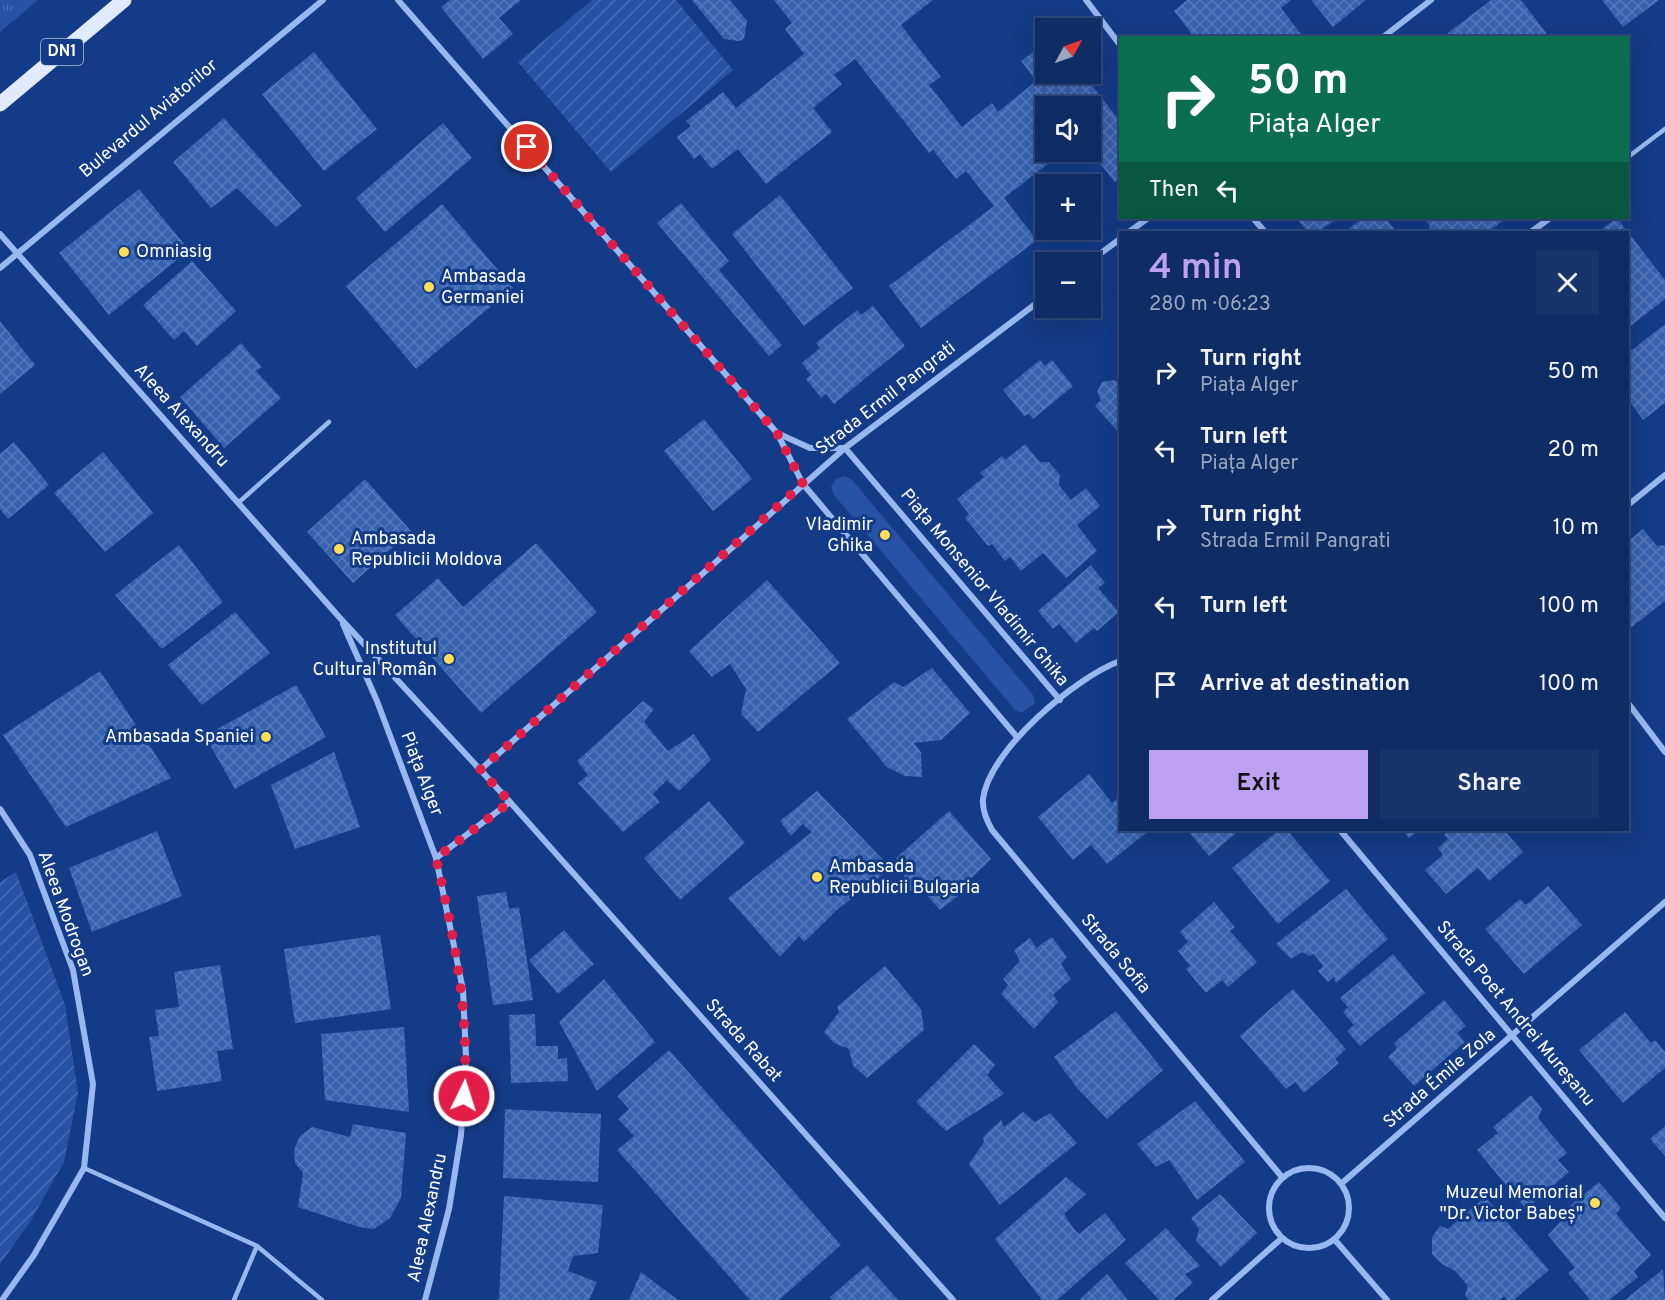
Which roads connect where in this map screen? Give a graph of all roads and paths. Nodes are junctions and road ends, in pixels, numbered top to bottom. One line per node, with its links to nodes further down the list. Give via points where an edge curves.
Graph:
1 (124, 0): 8 (main road, DN1)
2 (323, 0): 22 (street, Bulevardul Aviatorilor)
3 (398, 0): 26 (street)
4 (1086, 0): 7 (street)
5 (1431, 0): 6 (street)
6 (1385, 36)
7 (1119, 44)
8 (0, 104)
9 (1665, 129): 10 (lane)
10 (1659, 134): 11 (lane); 12 (lane)
11 (1665, 141)
12 (1629, 156)
13 (1147, 219): 16 (street)
14 (1254, 219): 17 (street)
15 (1549, 219): 18 (street)
16 (1129, 231)
17 (1264, 231)
18 (1532, 231)
19 (0, 234): 22 (street, Aleea Alexandru)
20 (1119, 240): 21 (street)
21 (1101, 253)
22 (18, 254): 23 (street, Bulevardul Aviatorilor); 30 (street, Aleea Alexandru)
23 (0, 268)
24 (1035, 304): 27 (street, Strada Ermil Pangrati)
25 (329, 422): 30 (lane)
26 (777, 433): 27 (street, via 810,448); 29 (street)
27 (845, 448): 29 (street, Strada Ermil Pangrati); 34 (street, Piața Monsenior Vladimir Ghika)
28 (1665, 475): 31 (street)
29 (803, 484): 36 (street); 38 (street, Strada Ermil Pangrati)
30 (238, 503): 32 (street, Aleea Alexandru)
31 (1629, 504)
32 (340, 618): 38 (street, Piața Alger); 42 (street, Piața Alger, via 385,721)
33 (1119, 662): 34 (street, via 1088,678)
34 (1060, 700): 36 (street, Piața Monsenior Vladimir Ghika)
35 (1629, 704): 37 (street)
36 (1017, 737): 46 (street, Strada Sofia, via 993,770 982,801 992,830)
37 (1665, 752)
38 (480, 770): 39 (street, Piața Alger)
39 (510, 802): 42 (street); 56 (street, Strada Rabat)
40 (0, 808): 45 (street, Aleea Modrogan, via 30,855 73,970 93,1084)
41 (1341, 831): 44 (street, Strada Poet Andrei Mureșanu)
42 (436, 858): 55 (street, Aleea Alexandru, via 463,990 466,1057 449,1209)
43 (1665, 902): 44 (street, Strada Émile Zola)
44 (1514, 1035): 47 (street, Strada Émile Zola); 48 (street, Strada Poet Andrei Mureșanu)
45 (84, 1168): 51 (lane); 52 (street, Aleea Modrogan, via 34,1255)
46 (1282, 1177): 47 (street, via 1306,1167 1320,1169); 49 (street, via 1269,1207 1270,1219)
47 (1342, 1183): 50 (street, via 1348,1194 1348,1219)
48 (1665, 1218)
49 (1282, 1238): 50 (street, via 1291,1245 1314,1249); 57 (street)
50 (1335, 1240): 58 (street)
51 (257, 1246): 53 (lane); 54 (lane)
52 (2, 1300)
53 (234, 1300)
54 (322, 1300)
55 (425, 1300)
56 (953, 1300)
57 (1212, 1300)
58 (1387, 1300)

